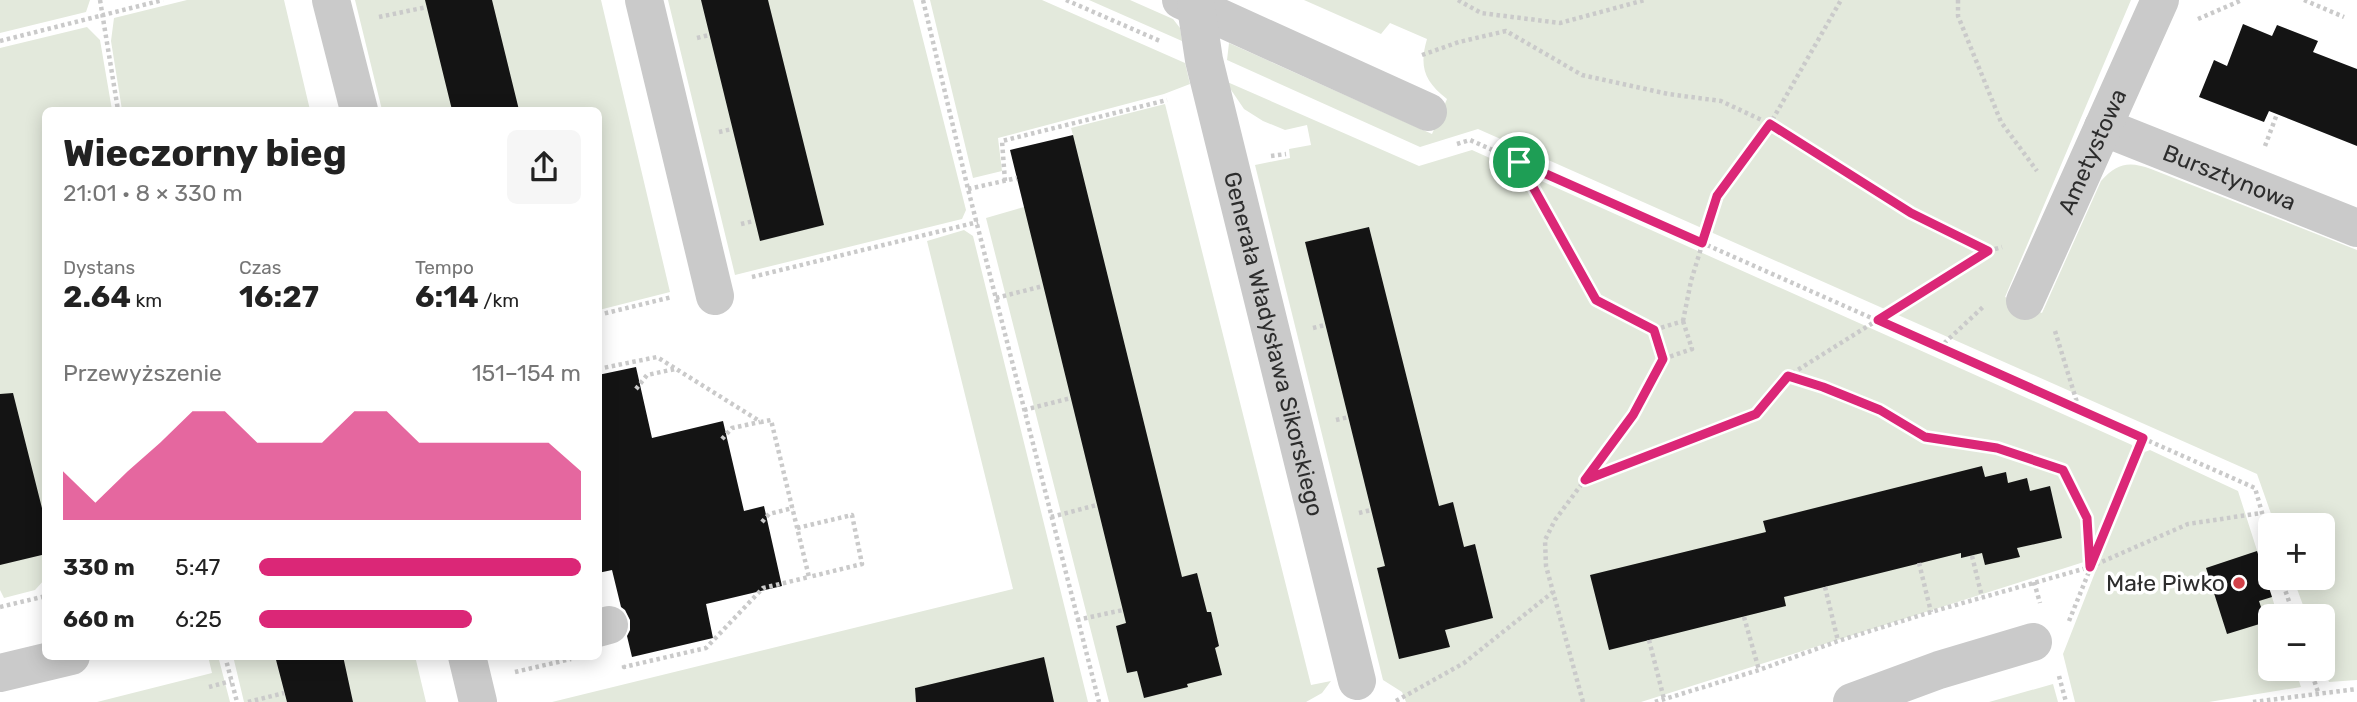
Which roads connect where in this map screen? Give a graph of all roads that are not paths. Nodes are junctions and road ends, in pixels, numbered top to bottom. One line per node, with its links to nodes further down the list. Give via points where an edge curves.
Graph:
1 (331, 0): 5 (street)
2 (644, 0): 9 (street)
3 (1189, 3): 6 (street, Generała Władysława Sikorskiego); 15 (street, Generała Władysława Sikorskiego)
4 (2173, 12): 7 (street, Ametystowa)
5 (358, 107)
6 (1428, 112)
7 (2103, 127): 8 (street, Bursztynowa); 10 (street, Ametystowa)
8 (2357, 228)
9 (714, 291)
10 (2007, 301)
11 (2049, 637): 17 (street)
12 (54, 660): 14 (street)
13 (471, 660): 16 (street)
14 (0, 673)
15 (1357, 681)
16 (478, 702)
17 (1852, 702)

